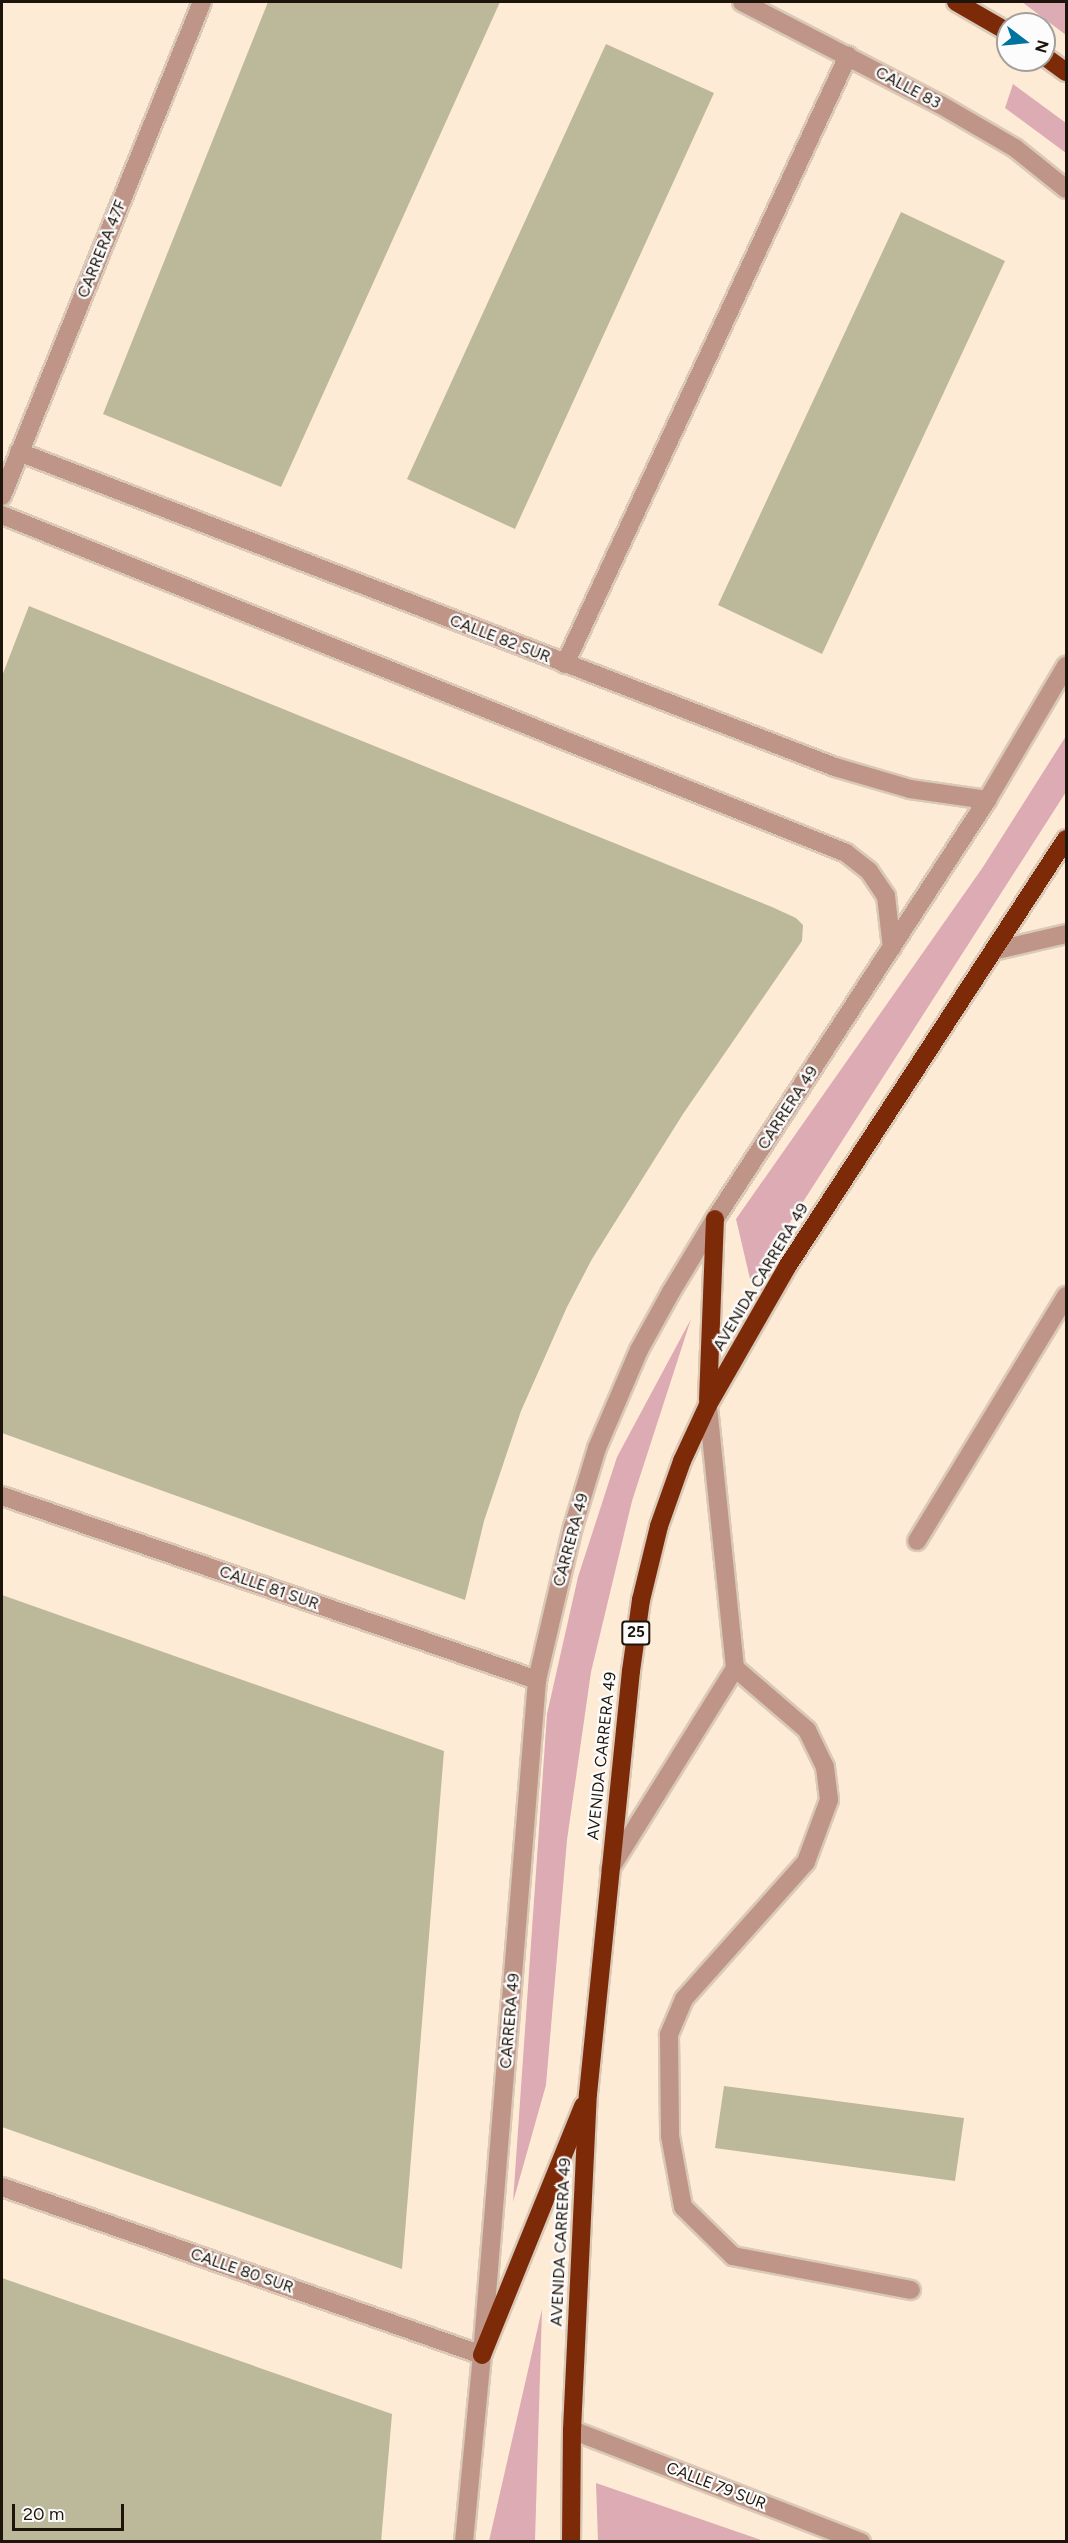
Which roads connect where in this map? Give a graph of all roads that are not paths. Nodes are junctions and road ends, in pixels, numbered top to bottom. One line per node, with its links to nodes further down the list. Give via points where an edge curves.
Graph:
1 (202, 2): 7 (street, CARRERA 47F)
2 (742, 2): 5 (street, CALLE 83)
3 (956, 2): 4 (highway)
4 (996, 25)
5 (848, 56): 6 (street, CALLE 83, via 1015,148); 10 (street)
6 (1066, 189)
7 (19, 452): 8 (street, CARRERA 47F); 10 (street, CALLE 82 SUR)
8 (2, 496)
9 (2, 515): 15 (street, via 846,853 869,871 886,897)
10 (565, 664): 12 (street, CALLE 82 SUR, via 886,784)
11 (1066, 666): 12 (street, CARRERA 49)
12 (987, 800): 15 (street, CARRERA 49)
13 (1066, 838): 16 (highway, AVENIDA CARRERA 49 / 25)
14 (1066, 934): 16 (street)
15 (892, 948): 17 (street, CARRERA 49)
16 (993, 951): 19 (highway, AVENIDA CARRERA 49 / 25, via 788,1267)
17 (715, 1219): 19 (highway); 23 (street, CARRERA 49, via 639,1350 597,1448 573,1527)
18 (1066, 1296): 21 (street)
19 (708, 1405): 22 (street); 24 (highway, AVENIDA CARRERA 49 / 25, via 682,1461 659,1526 641,1600)
20 (2, 1496): 23 (street, CALLE 81 SUR)
21 (917, 1540)
22 (735, 1668): 24 (street); 27 (street, via 807,1730 825,1767 829,1800 806,1862 684,1999 669,2035 670,2136 683,2207 733,2256)
23 (537, 1680): 28 (street, CARRERA 49)
24 (610, 1869): 25 (highway, AVENIDA CARRERA 49 / 25)
25 (588, 2094): 28 (highway); 29 (highway, AVENIDA CARRERA 49 / 25)
26 (2, 2187): 28 (street, CALLE 80 SUR)
27 (911, 2290)
28 (483, 2355): 30 (street, CARRERA 49)
29 (572, 2430): 31 (highway, AVENIDA CARRERA 49 / 25); 32 (street, CALLE 79 SUR)
30 (465, 2541)
31 (571, 2541)
32 (861, 2541)

